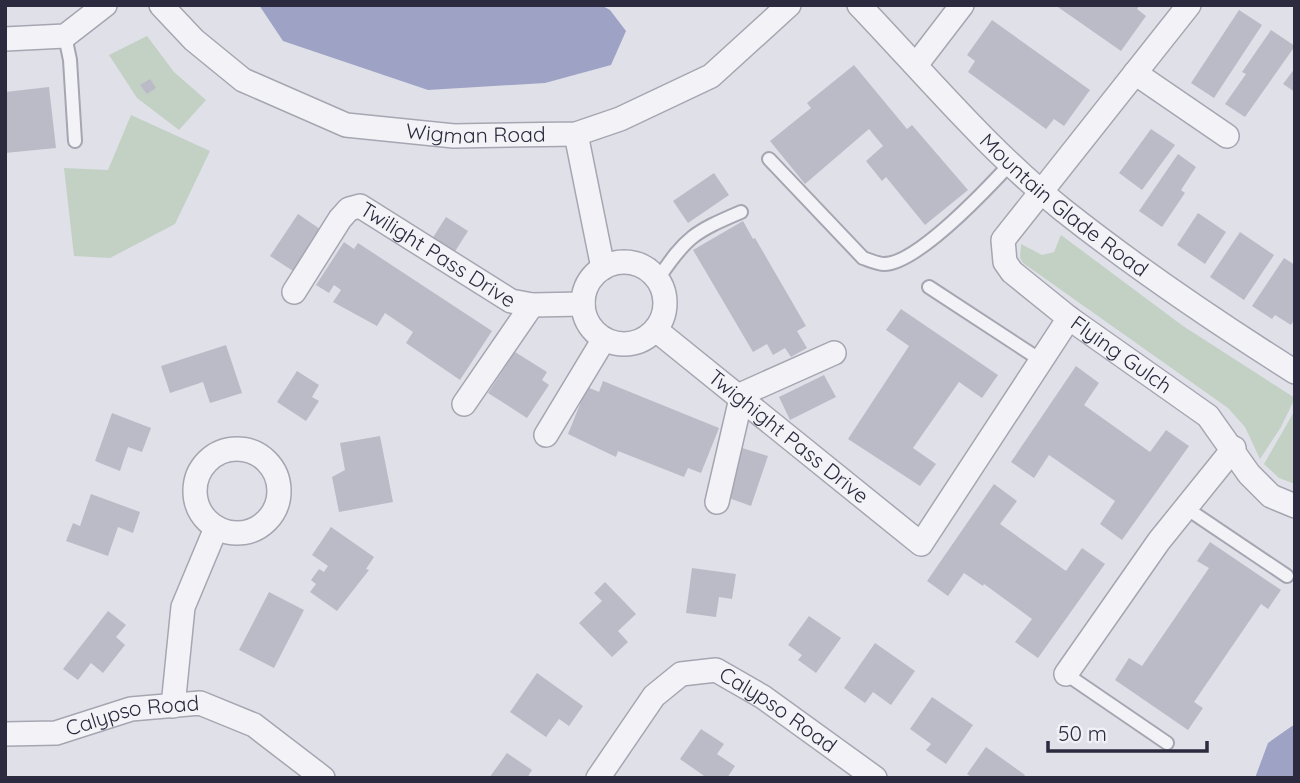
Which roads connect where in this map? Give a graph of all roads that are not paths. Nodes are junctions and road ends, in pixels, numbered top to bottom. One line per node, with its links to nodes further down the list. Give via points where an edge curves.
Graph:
1 (105, 5): 7 (street)
2 (161, 5): 11 (street, Wigman Road, via 194,40 243,80 346,125 454,136)
3 (789, 5): 11 (street, Wigman Road, via 711,76 620,119)
4 (859, 5): 9 (street, Mountain Glade Road)
5 (962, 5): 9 (street)
6 (1189, 5): 10 (street, Flying Gulch)
7 (65, 36): 8 (street); 13 (lane)
8 (5, 39)
9 (916, 65): 15 (street, Mountain Glade Road)
10 (1135, 73): 12 (street); 16 (street, Flying Gulch)
11 (576, 134): 18 (street)
12 (1227, 136)
13 (75, 141)
14 (769, 159): 15 (lane, via 863,258 884,264 909,256 945,228)
15 (1011, 163): 16 (street, Mountain Glade Road)
16 (1042, 191): 24 (street, Flying Gulch, via 1003,240 1002,251 1012,272); 29 (street, Mountain Glade Road, via 1202,310)
17 (741, 212): 19 (lane, via 697,231 680,245)
18 (603, 268): 19 (street, via 638,264); 22 (street, via 586,286)
19 (658, 279): 25 (street, via 666,300)
20 (929, 287): 28 (lane)
21 (294, 292): 23 (street, Twilight Pass Drive, via 340,219 360,206 511,301)
22 (583, 304): 23 (street, Twilight Pass Drive); 26 (street, via 589,324)
23 (533, 305): 31 (street)
24 (1069, 318): 28 (street); 33 (street, Flying Gulch, via 1208,416)
25 (656, 330): 26 (street, via 632,344); 30 (street, Twighight Pass Drive)
26 (604, 339): 32 (street)
27 (834, 353): 30 (street)
28 (1042, 361): 30 (street, Twighight Pass Drive, via 921,544)
29 (1295, 372)
30 (740, 397): 34 (street)
31 (464, 404)
32 (546, 435)
33 (1234, 448): 35 (street, Flying Gulch, via 1249,474 1271,496); 36 (street)
34 (717, 502)
35 (1295, 506)
36 (1186, 508): 38 (lane); 39 (street)
37 (216, 528): 40 (street, via 183,607)
38 (1287, 576)
39 (1066, 674): 42 (lane)
40 (173, 706): 41 (street, Calypso Road, via 131,709 56,733); 43 (street, Calypso Road, via 201,703 254,725)
41 (5, 734)
42 (1167, 743)
43 (323, 778)
44 (598, 778): 45 (street, Calypso Road, via 654,696 681,674 716,670 762,697)
45 (875, 778)

